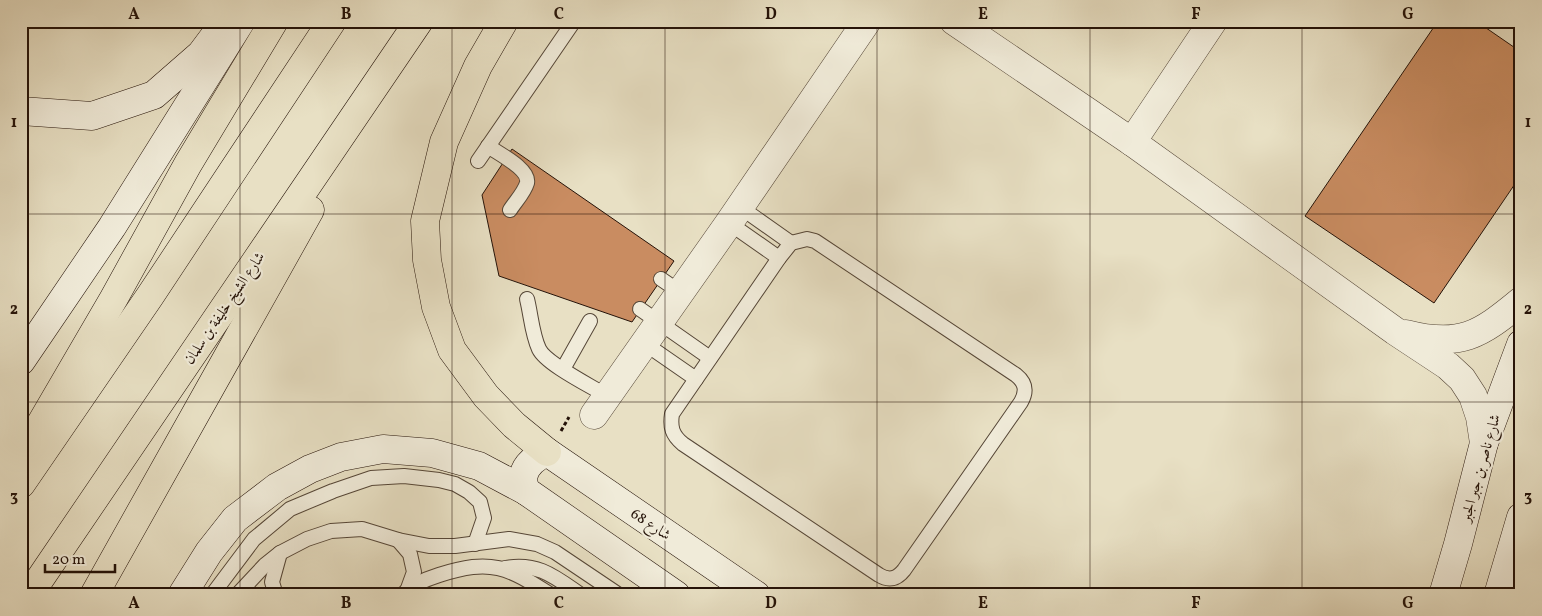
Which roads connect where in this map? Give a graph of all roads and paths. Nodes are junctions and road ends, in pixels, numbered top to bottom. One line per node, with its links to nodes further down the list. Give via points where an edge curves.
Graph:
1 (225, 21): 12 (main road, via 201,54 154,94 92,116)
2 (241, 21): 27 (main road, via 112,227)
3 (274, 21): 33 (highway)
4 (332, 21): 34 (highway)
5 (419, 21): 11 (highway, شارع الشيخ خليفة بن سلمان)
6 (504, 21): 32 (highway, via 478,66 444,142 425,221 427,260 436,307 452,350 486,396)
7 (574, 21): 14 (lane)
8 (867, 21): 17 (main road)
9 (954, 21): 13 (main road)
10 (1213, 21): 13 (main road)
11 (404, 44): 42 (highway, شارع الشيخ خليفة بن سلمان); 43 (highway)
12 (21, 110)
13 (1132, 142): 24 (main road)
14 (488, 146): 15 (lane); 16 (lane, via 526,176 523,191)
15 (478, 161)
16 (510, 210)
17 (735, 215): 18 (lane); 19 (lane); 23 (main road, via 671,286)
18 (792, 243): 19 (lane); 29 (lane, via 807,239 815,241 1016,375 1025,387 1021,402 899,576 892,579 879,576 676,438 672,430 672,414)
19 (779, 258): 26 (lane)
20 (527, 299): 28 (lane, via 538,348 546,359)
21 (1521, 301): 24 (main road, via 1486,328 1466,337 1445,340)
22 (590, 321): 28 (lane)
23 (648, 325): 26 (lane); 29 (lane); 30 (main road)
24 (1395, 331): 31 (main road, via 1448,366 1462,380 1473,396 1480,416)
25 (1521, 344): 31 (main road, شارع ناصر بن جبر الجبر)
26 (710, 358): 29 (lane)
27 (21, 361)
28 (563, 369): 30 (lane)
29 (696, 379)
30 (600, 405)
31 (1484, 443): 53 (main road, شارع ناصر بن جبر الجبر)
32 (547, 452): 35 (main road, via 527,466 523,478); 52 (main road, شارع 68)
33 (21, 456)
34 (21, 484)
35 (526, 491): 44 (main road, via 479,466 432,453 384,449 341,457 277,487 235,519); 51 (main road)
36 (1521, 517): 54 (main road)
37 (398, 540): 38 (lane, via 429,546); 39 (lane, via 362,528 331,531 307,539); 41 (lane, via 410,554 414,572)
38 (475, 544): 45 (lane, via 484,518 480,502 469,492 439,480 404,476 371,478 290,509 254,539); 50 (lane, via 509,539 537,544 555,552)
39 (280, 554): 46 (lane, via 264,565); 47 (lane, via 272,582)
40 (502, 568): 41 (lane, via 470,567 436,576); 48 (lane); 49 (lane, via 525,566 539,569)
41 (405, 593)
42 (30, 595)
43 (94, 595)
44 (182, 595)
45 (212, 595)
46 (237, 595)
47 (276, 595)
48 (551, 595)
49 (581, 595)
50 (619, 595)
51 (676, 595)
52 (756, 595)
53 (1443, 595)
54 (1498, 595)

